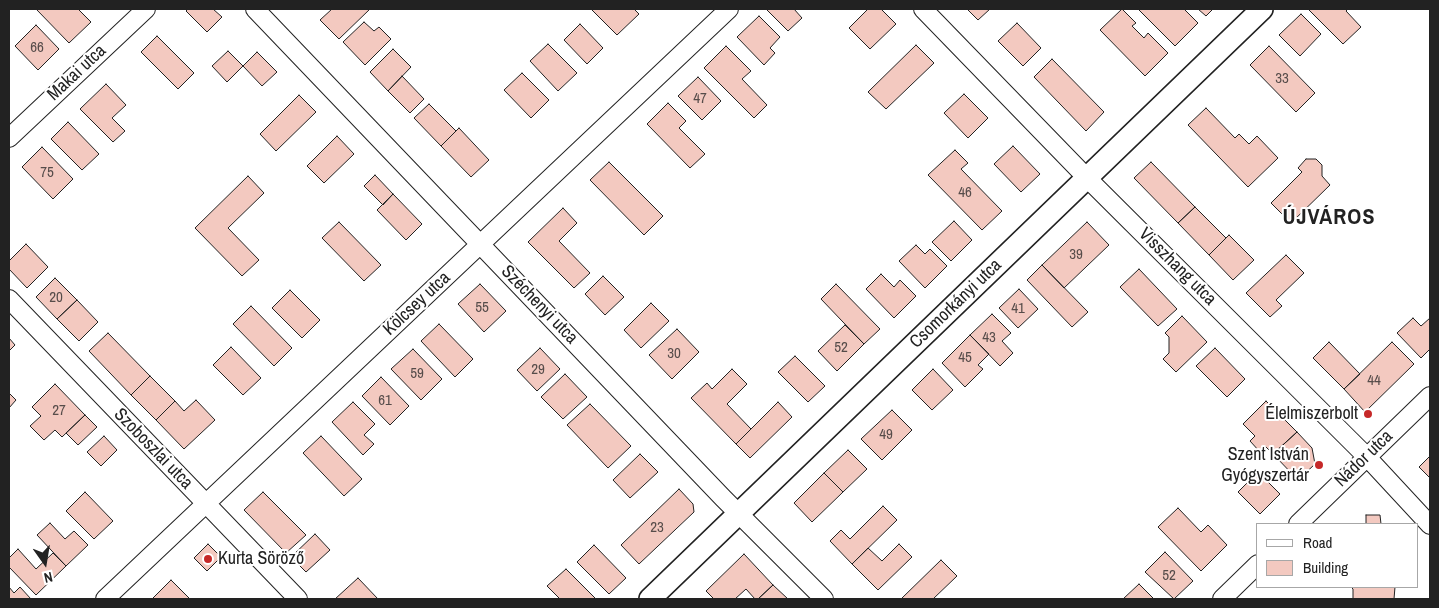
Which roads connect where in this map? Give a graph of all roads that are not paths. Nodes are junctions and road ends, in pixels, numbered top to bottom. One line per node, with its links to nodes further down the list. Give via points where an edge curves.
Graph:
1 (146, 9): 6 (street, Makai utca)
2 (255, 9): 8 (street, Széchenyi utca)
3 (729, 9): 8 (street, Kölcsey utca)
4 (923, 9): 7 (street, Visszhang utca)
5 (1262, 9): 7 (street, Csomorkányi utca)
6 (9, 138)
7 (1087, 178): 11 (street, Visszhang utca); 13 (street, Csomorkányi utca)
8 (480, 244): 12 (street, Kölcsey utca); 13 (street, Széchenyi utca)
9 (9, 299): 12 (street, Szoboszlai utca)
10 (1430, 396): 11 (street, Nádor utca)
11 (1366, 456): 14 (street, Nádor utca); 15 (street, Visszhang utca)
12 (205, 503): 17 (street, Kölcsey utca); 18 (street, Szoboszlai utca)
13 (739, 514): 19 (street, Csomorkányi utca); 20 (street, Széchenyi utca)
14 (1299, 523)
15 (1430, 525)
16 (1256, 566): 21 (street)
17 (105, 599)
18 (298, 599)
19 (650, 599)
20 (824, 599)
21 (1222, 599)

